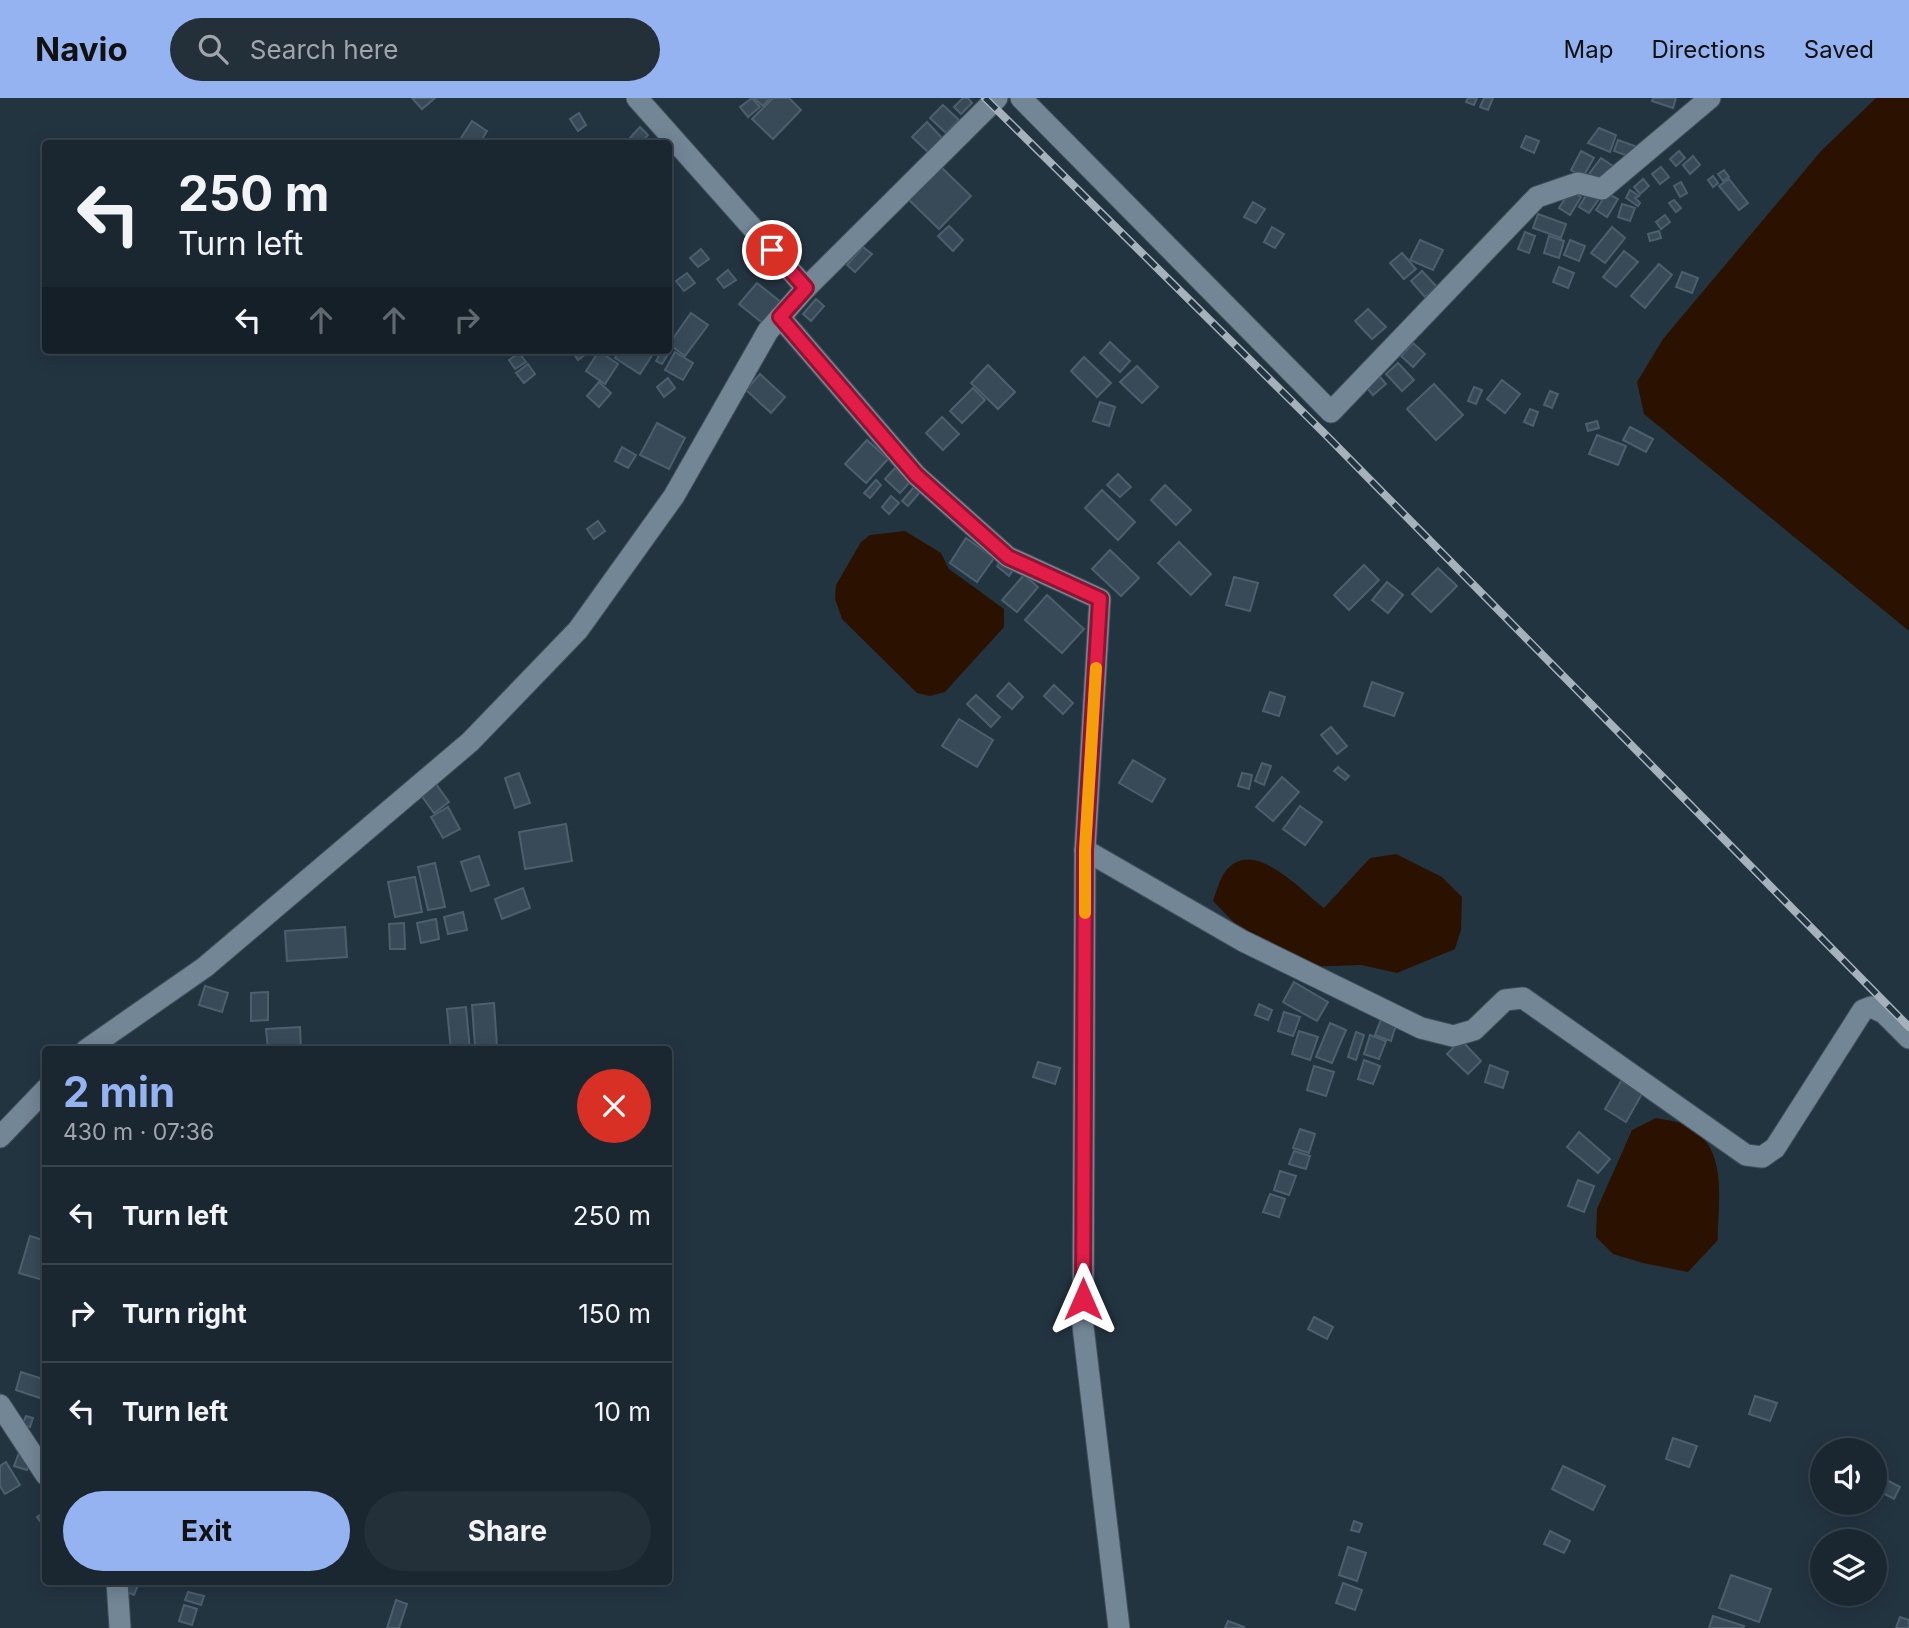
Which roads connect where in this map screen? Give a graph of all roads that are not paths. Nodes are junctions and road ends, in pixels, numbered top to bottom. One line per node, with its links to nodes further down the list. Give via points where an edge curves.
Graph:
1 (637, 98): 5 (street)
2 (997, 98): 5 (street)
3 (1021, 98): 4 (street, via 1331,411 1537,197 1578,183 1602,189)
4 (1710, 98)
5 (806, 288): 6 (street)
6 (780, 317): 7 (street, via 916,475 1008,557 1100,599); 9 (street, via 674,496 578,630 470,742 205,967)
7 (1085, 850): 8 (street, via 1243,941 1421,1028 1453,1036 1474,1030 1504,1000 1523,998 1746,1155 1762,1157 1775,1148 1863,1010 1871,1007 1884,1013); 16 (street, via 1083,1326)
8 (1909, 1038)
9 (92, 1046)
10 (42, 1093): 11 (street)
11 (0, 1137)
12 (0, 1405): 13 (street)
13 (42, 1469)
14 (117, 1585): 15 (street)
15 (120, 1628)
16 (1119, 1628)

